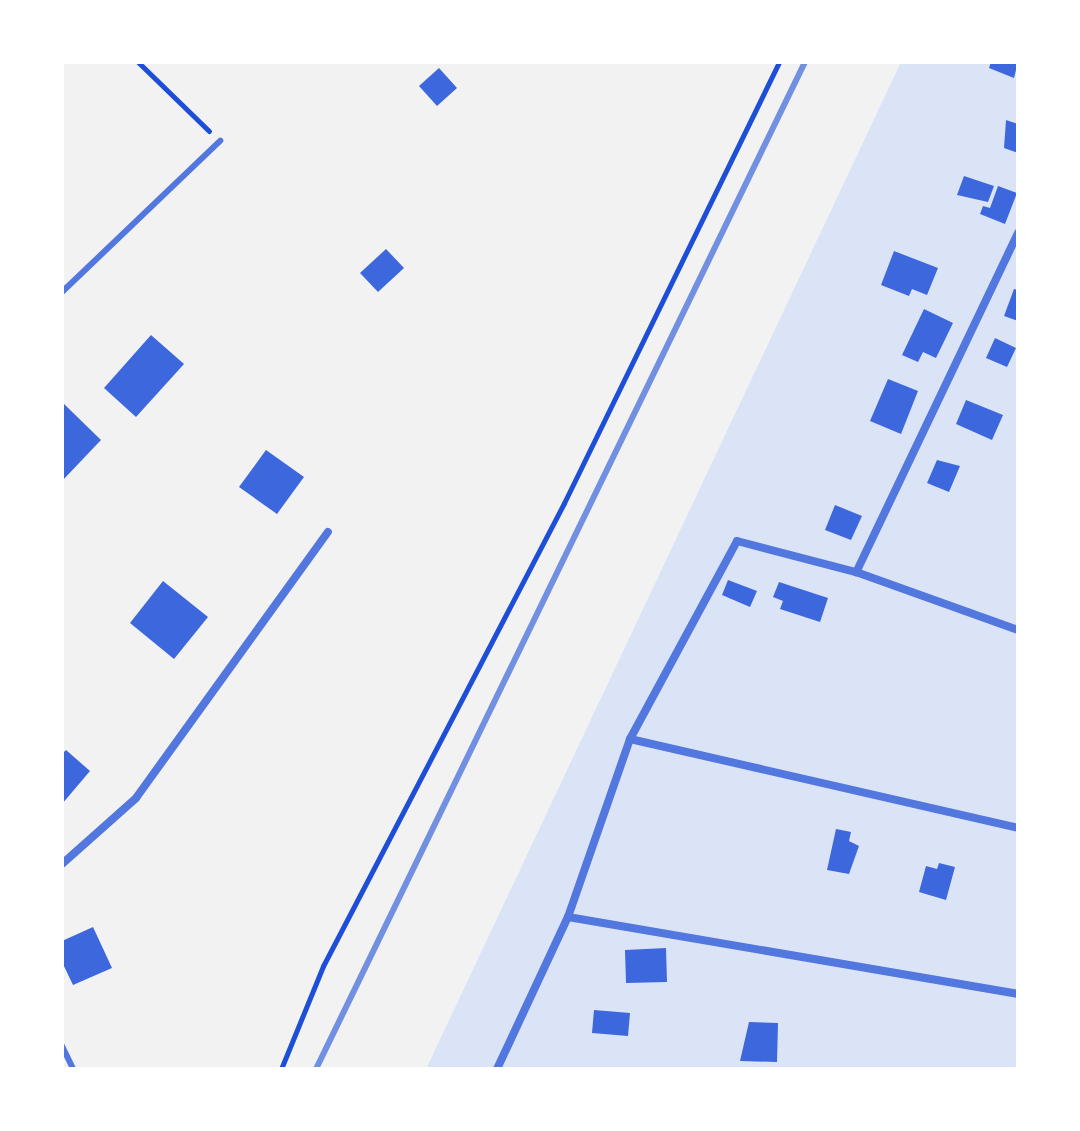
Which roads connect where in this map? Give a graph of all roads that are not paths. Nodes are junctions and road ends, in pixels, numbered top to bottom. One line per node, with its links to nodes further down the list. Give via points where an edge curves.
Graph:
1 (220, 141): 3 (lane)
2 (1018, 233): 5 (street)
3 (62, 292)
4 (328, 532): 9 (street, via 136,798)
5 (856, 572): 6 (street); 7 (street, via 737,541)
6 (1018, 630)
7 (630, 739): 8 (street); 10 (street)
8 (1018, 828)
9 (62, 864)
10 (568, 917): 11 (street); 14 (street)
11 (1018, 994)
12 (62, 1046): 13 (lane)
13 (73, 1069)
14 (497, 1069)

